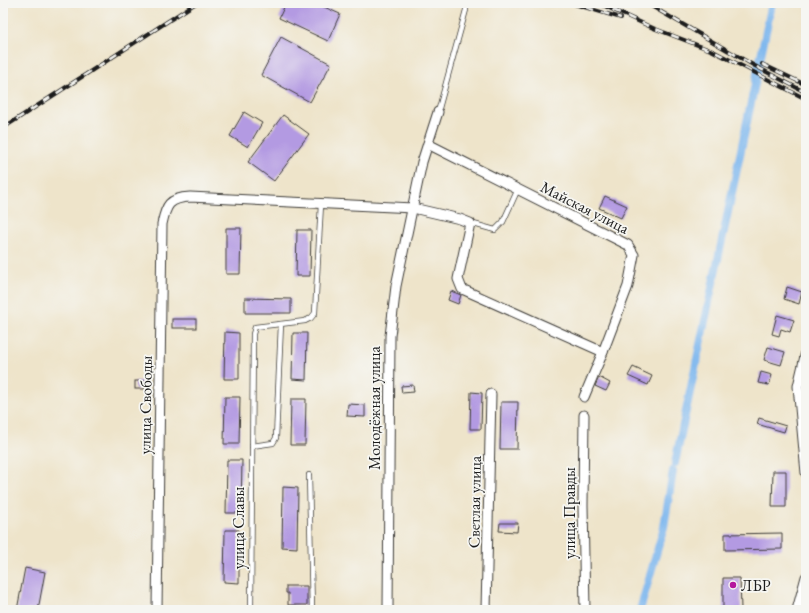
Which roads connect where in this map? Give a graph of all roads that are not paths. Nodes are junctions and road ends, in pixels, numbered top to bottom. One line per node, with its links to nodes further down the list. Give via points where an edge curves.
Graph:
1 (466, 3): 2 (lane)
2 (438, 112): 3 (street, Молодёжная улица)
3 (428, 144): 4 (street, Майская улица); 6 (street, Молодёжная улица)
4 (518, 189): 7 (lane, via 502,222 495,230); 9 (street, Майская улица, via 628,245 634,254 628,286)
5 (320, 204): 6 (street); 8 (lane, улица Славы, via 316,313 305,321); 18 (street, улица Свободы, via 190,197 170,202 165,211 162,224)
6 (413, 208): 7 (street, via 460,218); 21 (street, Молодёжная улица, via 396,286 390,336)
7 (470, 223): 9 (street, via 458,279 462,289)
8 (281, 324): 14 (lane, via 276,438 273,443); 14 (lane, улица Славы, via 255,327 253,334)
9 (603, 352): 12 (street, Майская улица)
10 (806, 352): 15 (street, via 798,386)
11 (491, 394): 22 (street, Светлая улица)
12 (584, 397)
13 (584, 415): 23 (street, улица Правды)
14 (252, 446): 19 (lane, улица Славы)
15 (806, 473)
16 (309, 475): 20 (lane)
17 (806, 577): 24 (street)
18 (158, 610)
19 (251, 610)
20 (312, 610)
21 (388, 610)
22 (486, 610)
23 (585, 610)
24 (797, 610)

